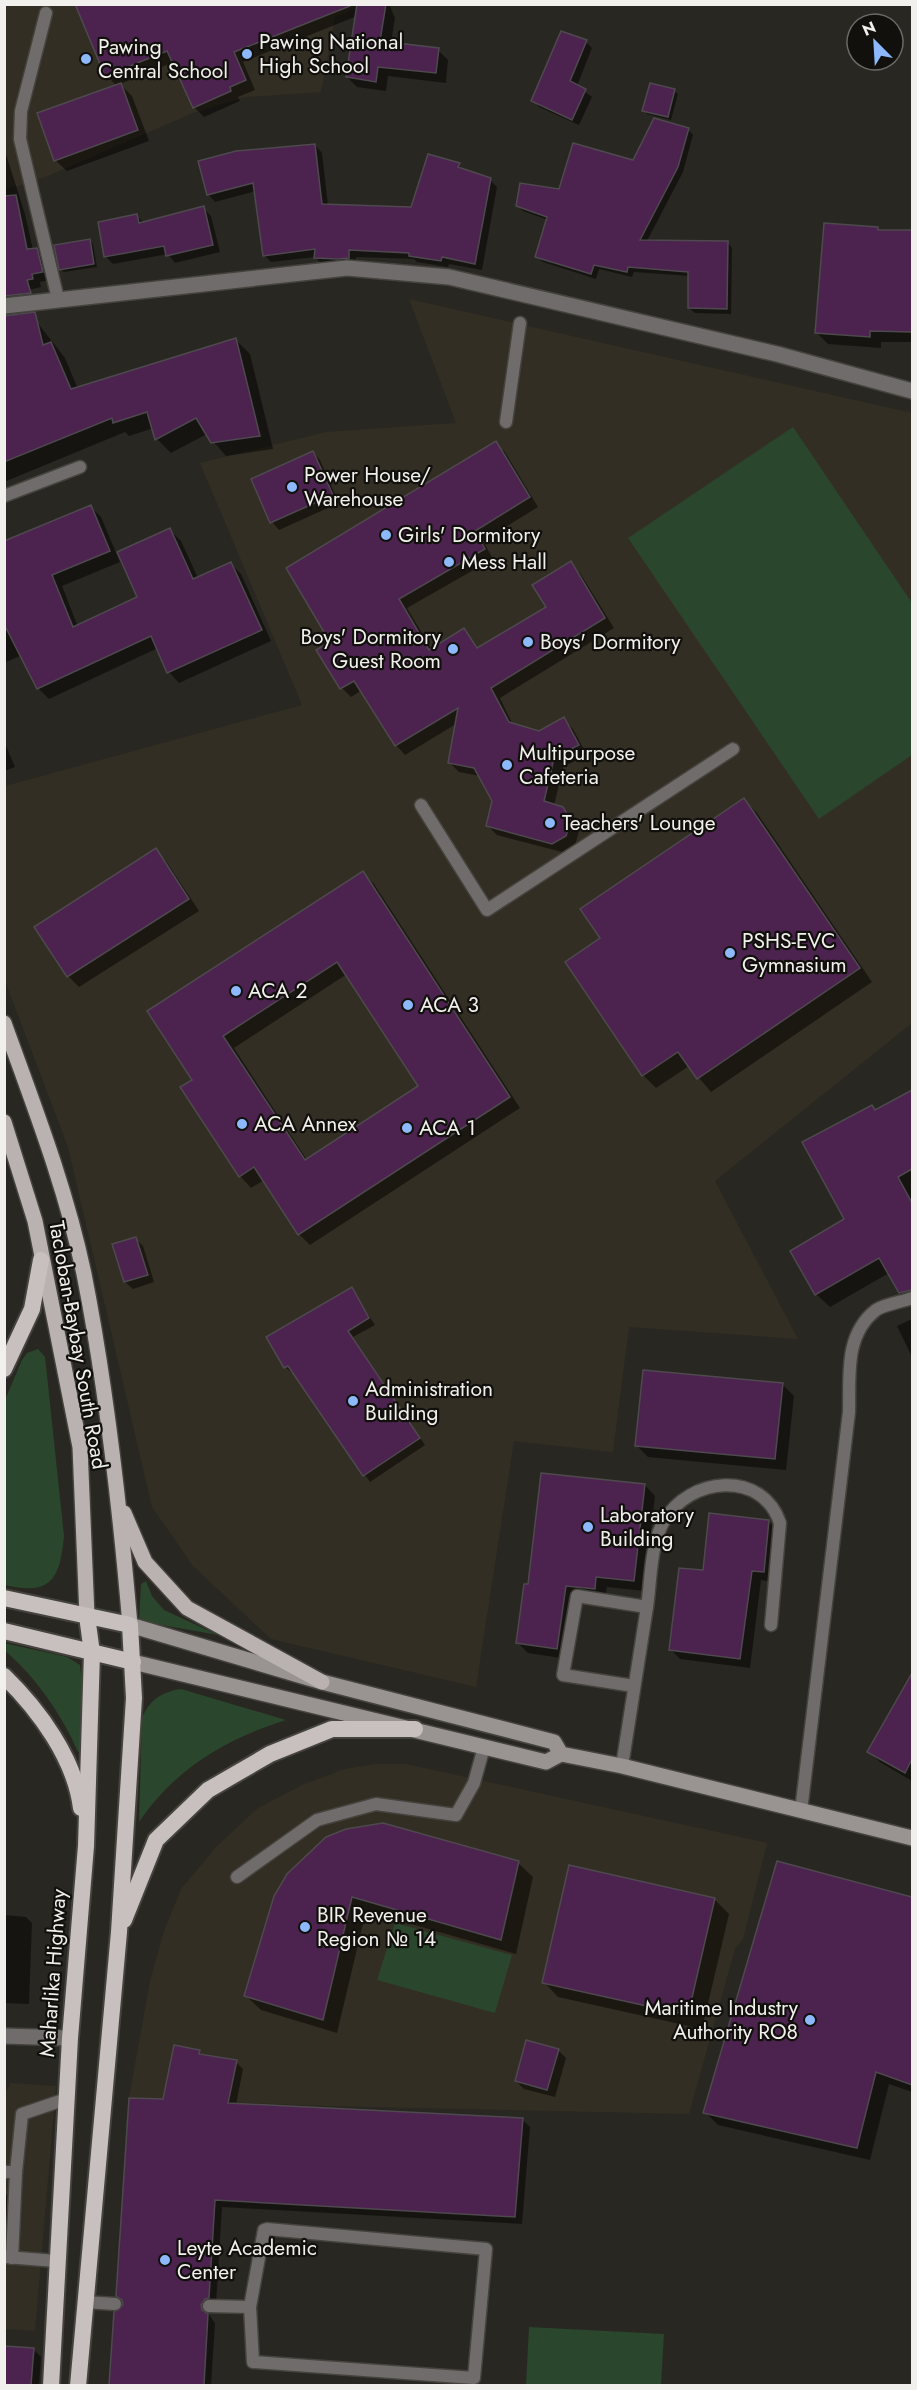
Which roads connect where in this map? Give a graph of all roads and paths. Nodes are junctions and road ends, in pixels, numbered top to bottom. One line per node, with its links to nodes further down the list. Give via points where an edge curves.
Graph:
1 (46, 13): 2 (lane, via 21,111 20,139)
2 (58, 299): 3 (street); 5 (street, via 346,268 449,277 777,354)
3 (4, 306)
4 (520, 323): 6 (lane)
5 (912, 391)
6 (506, 422)
7 (80, 467): 8 (lane)
8 (4, 496)
9 (733, 749): 10 (lane, via 488,910)
10 (421, 805)
11 (4, 1023): 17 (main road, Tacloban-Baybay South Road, via 47,1143 84,1274)
12 (4, 1122): 13 (main road, Tacloban-Baybay South Road)
13 (11, 1163): 14 (main road, Tacloban-Baybay South Road, via 35,1221)
14 (41, 1260): 16 (highway, via 32,1309); 20 (main road, Tacloban-Baybay South Road, via 80,1447)
15 (912, 1298): 33 (lane, via 877,1310 854,1337 850,1355 849,1412)
16 (4, 1369)
17 (118, 1499): 21 (main road); 27 (main road, via 145,1562 187,1608)
18 (4, 1599): 20 (highway)
19 (647, 1607): 22 (lane, via 658,1537 673,1508 699,1491 735,1486 765,1497 775,1508 780,1523); 28 (lane); 28 (lane, via 577,1596 563,1675)
20 (87, 1616): 21 (highway); 24 (highway, Maharlika Highway)
21 (130, 1625): 25 (highway); 27 (main road)
22 (771, 1625)
23 (4, 1631): 24 (highway)
24 (92, 1653): 25 (highway); 35 (highway, Maharlika Highway)
25 (133, 1662): 29 (main road); 37 (highway)
26 (4, 1676): 35 (highway, via 24,1695 56,1741 79,1793)
27 (322, 1682): 31 (main road, via 554,1742)
28 (634, 1686): 32 (lane)
29 (415, 1729): 30 (main road); 37 (highway, via 332,1729 270,1754 208,1790 156,1840)
30 (484, 1747): 31 (main road, via 546,1762); 36 (lane, via 474,1783 456,1815 376,1804 317,1820)
31 (561, 1754): 32 (main road)
32 (622, 1766): 33 (main road)
33 (801, 1810): 34 (main road)
34 (912, 1838)
35 (86, 1846): 39 (highway, Maharlika Highway)
36 (237, 1877)
37 (119, 1932): 44 (highway)
38 (4, 2036): 39 (street)
39 (70, 2038): 40 (highway, Maharlika Highway)
40 (66, 2099): 41 (lane, via 22,2114); 43 (highway, Maharlika Highway)
41 (10, 2172): 42 (lane)
42 (8, 2258): 43 (lane)
43 (57, 2261): 48 (highway, Maharlika Highway)
44 (85, 2302): 45 (lane); 49 (highway)
45 (115, 2304)
46 (209, 2306): 47 (lane)
47 (250, 2307): 47 (lane, via 267,2229 486,2249 474,2378 252,2362)
48 (51, 2385)
49 (78, 2385)

